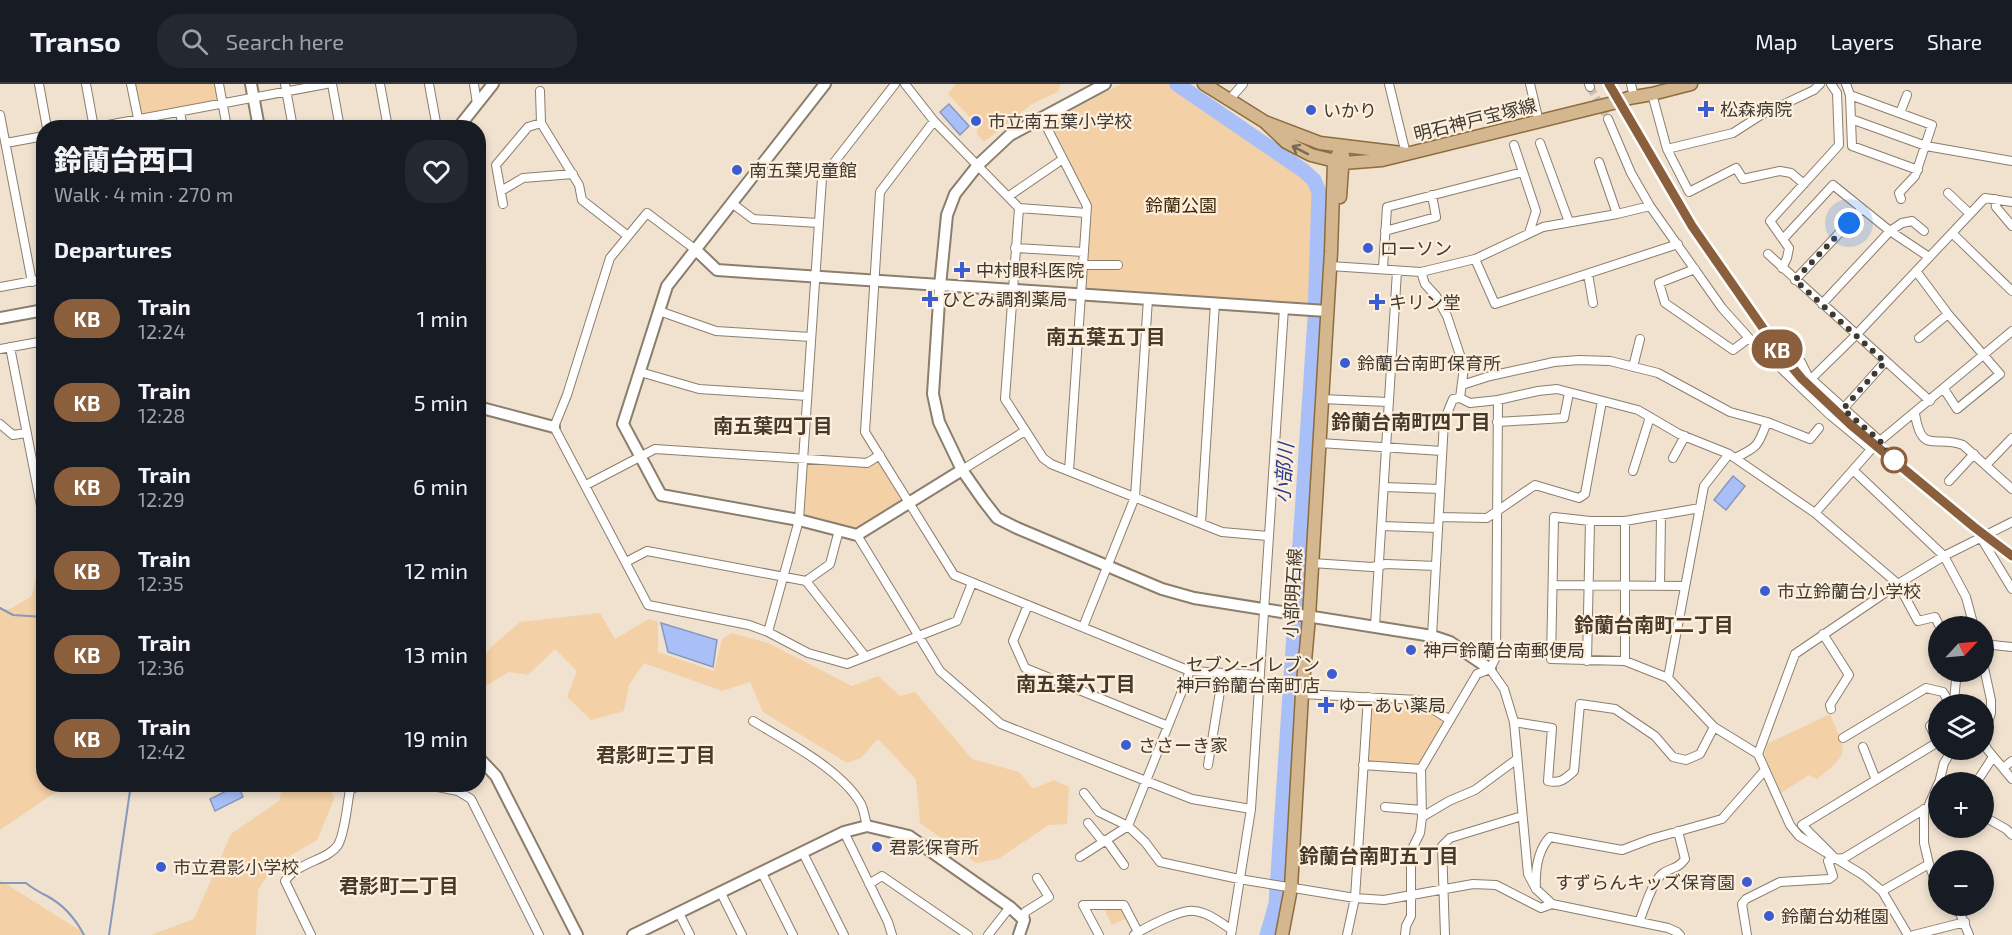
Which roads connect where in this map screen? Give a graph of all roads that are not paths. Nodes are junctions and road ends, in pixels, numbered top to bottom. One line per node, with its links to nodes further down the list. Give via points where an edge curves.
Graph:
1 (39, 84): 41 (street)
2 (86, 84): 42 (street)
3 (131, 84): 43 (street)
4 (219, 84): 33 (street)
5 (251, 84): 31 (street)
6 (327, 84): 25 (street)
7 (332, 84): 49 (street)
8 (380, 84): 50 (street)
9 (429, 84): 51 (street)
10 (474, 84): 34 (street)
11 (493, 84): 34 (street)
12 (895, 84): 90 (street, via 822,178)
13 (905, 84): 53 (street)
14 (1105, 84): 38 (street)
15 (1204, 84): 32 (main road, 明石神戸宝塚線)
16 (1243, 84): 32 (street)
17 (1389, 84): 64 (street)
18 (1530, 84): 55 (street)
19 (1631, 84): 30 (street)
20 (1691, 84): 27 (main road, 明石神戸宝塚線)
21 (1820, 84): 63 (street, via 1733,133)
22 (1831, 84): 73 (street, via 1837,93 1839,145)
23 (1846, 84): 28 (street)
24 (821, 86): 82 (street)
25 (285, 88): 31 (street); 48 (street)
26 (540, 92): 56 (street)
27 (1653, 94): 30 (main road, 明石神戸宝塚線); 63 (street)
28 (1850, 95): 36 (street); 40 (street)
29 (1906, 95): 36 (street)
30 (1632, 97): 55 (main road, 明石神戸宝塚線, bridge)
31 (253, 98): 33 (street); 47 (street)
32 (1229, 100): 54 (main road, 明石神戸宝塚線)
33 (222, 103): 35 (street); 46 (street)
34 (477, 104): 52 (street)
35 (180, 112): 44 (street); 45 (street)
36 (1900, 114): 61 (street, via 1932,125)
37 (0, 115): 59 (street)
38 (1042, 118): 65 (street); 69 (street, via 1010,135)
39 (1608, 119): 83 (street)
40 (1851, 119): 61 (street); 70 (street, via 1852,146)
41 (46, 120)
42 (92, 120)
43 (138, 120)
44 (153, 120)
45 (182, 120)
46 (225, 120)
47 (257, 120)
48 (291, 120)
49 (339, 120)
50 (387, 120)
51 (436, 120)
52 (464, 120)
53 (934, 121): 69 (street); 117 (street, via 880,192)
54 (1264, 122): 62 (main road, 明石神戸宝塚線); 67 (main road, 明石神戸宝塚線, one-way to 54, via 1311,155 1286,142)
55 (1539, 122): 64 (main road, 明石神戸宝塚線)
56 (541, 123): 72 (street); 74 (street, via 528,127 496,165)
57 (36, 138): 59 (street)
58 (1540, 143): 89 (street)
59 (6, 144): 120 (street)
60 (1514, 145): 71 (street)
61 (1926, 146): 66 (street); 70 (street)
62 (1342, 147): 64 (main road, 明石神戸宝塚線); 67 (main road, 小部明石線)
63 (1666, 149): 73 (street, via 1689,192 1736,168 1743,178 1780,171 1791,173)
64 (1406, 154): 67 (main road, 明石神戸宝塚線, via 1382,160)
65 (1063, 159): 77 (street); 86 (street, via 1087,206)
66 (2012, 161)
67 (1339, 162): 108 (main road, 小部明石線)
68 (1599, 162): 88 (street)
69 (978, 165): 77 (street); 121 (street, via 955,194 947,215)
70 (1918, 170): 78 (street, via 1899,193)
71 (1523, 172): 76 (street); 95 (street, via 1536,211)
72 (573, 174): 74 (street, via 523,178); 97 (street, via 582,201)
73 (1804, 184): 98 (street, via 1770,220)
74 (501, 190): 81 (street)
75 (1948, 193): 87 (street)
76 (1432, 195): 92 (street, via 1387,207); 92 (street, via 1436,217)
77 (1009, 196): 84 (street)
78 (1901, 199)
79 (1995, 199): 80 (street); 87 (street, via 1984,198); 91 (street, via 1996,207)
80 (2012, 202)
81 (503, 204)
82 (733, 204): 90 (street, via 753,219); 101 (street)
83 (1650, 206): 88 (street); 99 (street)
84 (1019, 208): 86 (street); 100 (street)
85 (1862, 209): 93 (street); 98 (street, via 1833,185); 118 (street)
86 (1086, 213): 102 (street)
87 (1969, 213): 96 (street)
88 (1617, 214): 89 (street)
89 (1569, 222): 95 (street)
90 (818, 223): 116 (street)
91 (2012, 226)
92 (1385, 231): 109 (street)
93 (1890, 231): 94 (street, via 1912,220); 104 (street); 129 (street)
94 (1924, 231)
95 (1529, 233): 105 (street)
96 (1952, 233): 104 (street); 124 (street)
97 (628, 236): 101 (street, via 647,213); 168 (street, via 610,258)
98 (1784, 238): 110 (street, via 1789,248)
99 (1678, 244): 111 (street); 115 (street)
100 (1015, 248): 102 (street); 123 (street)
101 (696, 250): 116 (street, via 717,270); 133 (street, via 667,286)
102 (1084, 252): 106 (street)
103 (1768, 254): 110 (street)
104 (1929, 257): 113 (street)
105 (1475, 259): 114 (street); 115 (street, via 1495,304)
106 (1083, 265): 107 (street); 125 (street)
107 (1118, 265)
108 (1330, 266): 109 (street); 131 (main road, 小部明石線)
109 (1383, 268): 112 (street)
110 (1782, 268): 118 (street)
111 (1695, 269): 139 (street); 139 (street, via 1659,283 1665,303 1733,350)
112 (1397, 271): 114 (street); 160 (street)
113 (1916, 271): 134 (street); 137 (street)
114 (1421, 272): 151 (street, via 1447,316 1464,367)
115 (1588, 274): 128 (street)
116 (816, 277): 117 (street); 138 (street)
117 (876, 280): 121 (street); 180 (street, via 865,432)
118 (1795, 280): 129 (street)
119 (36, 281): 120 (street)
120 (32, 282): 122 (street)
121 (940, 286): 123 (street); 186 (street, via 933,394 939,422)
122 (0, 287)
123 (1012, 289): 125 (street); 170 (street, via 1005,399)
124 (2012, 291)
125 (1081, 295): 126 (street); 188 (street)
126 (1148, 299): 127 (street); 196 (street)
127 (1215, 303): 130 (street); 207 (street)
128 (1593, 303)
129 (1822, 304): 137 (street)
130 (1284, 308): 131 (street); 212 (street)
131 (1325, 310): 156 (main road, 小部明石線)
132 (36, 311): 135 (street)
133 (659, 311): 138 (street, via 716,331); 149 (street)
134 (1948, 314): 141 (street); 146 (street)
135 (0, 318)
136 (2012, 331): 146 (street)
137 (1856, 335): 147 (street); 150 (street)
138 (811, 337): 154 (street)
139 (1749, 338): 177 (street)
140 (1781, 338): 150 (street)
141 (1919, 338)
142 (1640, 339): 148 (street)
143 (36, 342): 144 (street)
144 (10, 347): 145 (street); 171 (street)
145 (0, 349)
146 (1984, 355): 152 (street); 152 (street, via 2000,374 1957,409)
147 (1885, 362): 159 (street); 162 (street)
148 (1633, 367): 151 (street, via 1610,361 1554,362); 166 (street, via 1658,373 1730,412)
149 (640, 372): 154 (street, via 699,389); 182 (street, via 623,424)
150 (1811, 379): 162 (street)
151 (1462, 385): 155 (street)
152 (1944, 389): 159 (street)
153 (1569, 393): 157 (street, via 1557,389); 158 (street); 165 (street, via 1564,418)
154 (807, 396): 184 (street)
155 (1460, 398): 157 (street, via 1470,403); 178 (street, via 1454,399 1444,421)
156 (1322, 399): 160 (street); 175 (main road, 小部明石線)
157 (1498, 400): 165 (street)
158 (1602, 401): 164 (street); 199 (street, via 1586,494 1579,498 1535,485)
159 (1930, 401): 163 (street)
160 (1388, 402): 176 (street)
161 (486, 409): 168 (street)
162 (1843, 409): 174 (street)
163 (1915, 414): 174 (street); 179 (street, via 1922,438 1929,442 1954,442)
164 (1650, 417): 172 (street); 189 (street)
165 (1497, 422): 199 (street)
166 (1767, 422): 169 (street, via 1810,439); 181 (street, via 1754,449)
167 (0, 424): 171 (street, via 14,435)
168 (554, 427): 192 (street)
169 (1819, 428)
170 (1025, 431): 186 (street); 188 (street, via 1043,458)
171 (26, 433): 191 (street)
172 (1685, 436): 181 (street); 183 (street)
173 (2012, 438): 185 (street)
174 (1880, 441): 177 (street)
175 (1320, 443): 176 (street); 216 (main road, 小部明石線)
176 (1386, 447): 178 (street); 193 (street)
177 (1871, 449): 187 (street)
178 (1442, 451): 194 (street)
179 (1974, 454): 185 (street); 190 (street)
180 (880, 455): 184 (street, via 867,463); 197 (street)
181 (1732, 456): 198 (street, via 1704,486); 200 (street)
182 (640, 457): 184 (street, via 655,450); 192 (street); 203 (street, via 661,495)
183 (1673, 458)
184 (803, 460): 203 (street)
185 (1986, 465): 195 (street)
186 (962, 470): 197 (street); 219 (street, via 997,518)
187 (1853, 470): 200 (street); 214 (street)
188 (1069, 471): 196 (street)
189 (1633, 471)
190 (1949, 481)
191 (36, 482)
192 (586, 485): 215 (street)
193 (1384, 487): 194 (street); 208 (street)
194 (1440, 489): 202 (street)
195 (2012, 489)
196 (1135, 497): 207 (street); 219 (street)
197 (909, 502): 211 (street); 222 (street, via 954,575)
198 (1700, 507): 201 (street); 228 (street)
199 (1496, 512): 202 (street, via 1487,518); 246 (street, via 1496,657)
200 (1815, 513): 225 (street)
201 (1661, 514): 205 (street); 227 (street)
202 (1439, 517): 209 (street)
203 (799, 520): 210 (street); 220 (street)
204 (1590, 521): 205 (street); 223 (street, via 1554,517); 224 (street)
205 (1625, 521): 226 (street)
206 (2012, 522): 213 (street)
207 (1202, 523): 212 (street, via 1222,532)
208 (1382, 526): 209 (street); 217 (street)
209 (1438, 528): 218 (street)
210 (839, 530): 211 (street); 221 (street, via 830,564)
211 (857, 535): 239 (street)
212 (1268, 536): 231 (street)
213 (1981, 538): 214 (street); 229 (street)
214 (1944, 556): 225 (street); 233 (street, via 1966,597)
215 (626, 562): 220 (street, via 647,551); 237 (street, via 648,604)
216 (1312, 563): 217 (street); 232 (main road, 小部明石線)
217 (1379, 566): 218 (street); 235 (street)
218 (1436, 566): 240 (street)
219 (1108, 567): 231 (street, via 1183,595); 236 (street)
220 (783, 576): 221 (street); 237 (street)
221 (806, 581): 243 (street)
222 (972, 583): 230 (street); 239 (street, via 957,621)
223 (1553, 585): 224 (street); 244 (street, via 1551,659)
224 (1588, 585): 226 (street); 244 (street)
225 (1898, 585): 234 (street, via 1918,621); 238 (street)
226 (1624, 586): 227 (street); 245 (street)
227 (1660, 586): 228 (street)
228 (1685, 586): 250 (street)
229 (2012, 589)
230 (1028, 605): 236 (street); 258 (street, via 1013,641 1025,668)
231 (1265, 611): 232 (street); 249 (street)
232 (1304, 616): 235 (street); 251 (main road, 小部明石線)
233 (1971, 616)
234 (1928, 619)
235 (1376, 626): 240 (street)
236 (1083, 627): 247 (street)
237 (768, 632): 243 (street, via 808,653 847,664)
238 (1823, 634): 254 (street, via 1849,675); 263 (street, via 1795,654)
239 (918, 636): 243 (street); 275 (street, via 940,671 1001,724)
240 (1432, 636): 246 (street, via 1450,642)
241 (1994, 645): 242 (street)
242 (2012, 647)
243 (865, 656)
244 (1587, 661): 245 (street)
245 (1624, 661): 250 (street)
246 (1490, 669): 255 (street, via 1477,674); 257 (street, via 1504,689)
247 (1190, 671): 248 (street); 258 (street)
248 (1223, 673): 249 (street); 268 (street)
249 (1260, 675): 281 (street)
250 (1668, 678): 259 (street)
251 (1302, 694): 253 (street); 303 (main road, 小部明石線)
252 (1944, 694): 260 (street, via 1926,688)
253 (1368, 697): 255 (street, via 1418,700); 269 (street)
254 (1831, 709)
255 (1450, 720): 271 (street)
256 (753, 721): 287 (street, via 844,781 861,805)
257 (1514, 722): 259 (street, via 1552,728 1548,781 1554,782 1574,771 1580,704 1614,709 1679,759 1700,754); 265 (street)
258 (1168, 726): 275 (street)
259 (1714, 727): 263 (street)
260 (1843, 738)
261 (1863, 747): 274 (street)
262 (1928, 748): 274 (street)
263 (1758, 754): 272 (street)
264 (1994, 758): 270 (street)
265 (1517, 759): 283 (street, via 1475,790); 284 (street)
266 (2012, 761): 270 (street)
267 (486, 765): 324 (street, via 496,776)
268 (1208, 765)
269 (1363, 765): 271 (street); 309 (street)
270 (2002, 768): 273 (street)
271 (1421, 769): 283 (street)
272 (1765, 770): 289 (street, via 1722,819); 295 (street, via 1790,825 1799,836)
273 (2012, 779)
274 (1876, 780): 295 (street, via 1802,825)
275 (1147, 781): 281 (street, via 1192,799); 288 (street)
276 (350, 792): 322 (street, via 340,842 334,850 292,871 285,881)
277 (461, 792): 323 (street, via 471,800)
278 (1084, 793): 288 (street, via 1099,812)
279 (1385, 807): 283 (street)
280 (1928, 807): 282 (street)
281 (1251, 809): 301 (street)
282 (1924, 809): 295 (street, via 1844,858); 296 (street)
283 (1422, 813): 308 (street, via 1420,833 1411,851)
284 (1522, 816): 304 (street, via 1450,838 1442,846); 305 (street, via 1528,874)
285 (1088, 823): 292 (street)
286 (1994, 823): 291 (street)
287 (867, 826): 290 (street); 311 (street, via 909,836)
288 (1128, 826): 292 (street); 301 (street, via 1160,861)
289 (1678, 831): 305 (street, via 1622,850 1550,837 1535,871); 315 (street, via 1685,859 1657,880)
290 (844, 832): 293 (street); 302 (street)
291 (2012, 836)
292 (1105, 841): 294 (street); 297 (street)
293 (803, 853): 299 (street); 328 (street)
294 (1080, 857)
295 (1834, 859): 306 (street); 337 (street, via 1828,861 1833,876 1829,879 1780,882 1746,899 1742,904)
296 (1928, 860)
297 (1124, 865)
298 (1928, 865): 306 (street)
299 (762, 873): 307 (street); 327 (street)
300 (1037, 878): 314 (street, via 1049,897 1025,912)
301 (1239, 879): 303 (street); 317 (street)
302 (869, 884): 319 (street, via 888,922); 329 (street, via 882,876)
303 (1287, 886): 309 (street); 333 (main road, 小部明石線)
304 (1444, 889): 308 (street); 310 (street, via 1496,885 1541,908); 336 (street)
305 (1536, 889): 310 (street)
306 (1882, 891): 338 (street)
307 (721, 893): 312 (street); 326 (street)
308 (1409, 896): 309 (street, via 1384,900); 335 (street, via 1411,916)
309 (1355, 898): 334 (street)
310 (1552, 904): 315 (street)
311 (1010, 907): 314 (street); 330 (street)
312 (679, 913): 318 (street); 325 (street)
313 (1962, 916): 316 (street)
314 (1024, 920): 331 (street)
315 (1639, 922): 321 (street, via 1668,928)
316 (1965, 922): 339 (street); 340 (street)
317 (1231, 932): 320 (street, via 1205,913 1193,910)
318 (637, 934)
319 (888, 934)
320 (1136, 934): 332 (street, via 1124,904 1083,905)
321 (1677, 934)
322 (311, 935)
323 (538, 935)
324 (578, 935)
325 (690, 935)
326 (742, 935)
327 (793, 935)
328 (844, 935)
329 (968, 935)
330 (988, 935)
331 (1019, 935)
332 (1099, 935)
333 (1282, 935)
334 (1347, 935)
335 (1405, 935)
336 (1445, 935)
337 (1748, 935)
338 (1908, 935)
339 (1914, 935)
340 (1969, 935)

